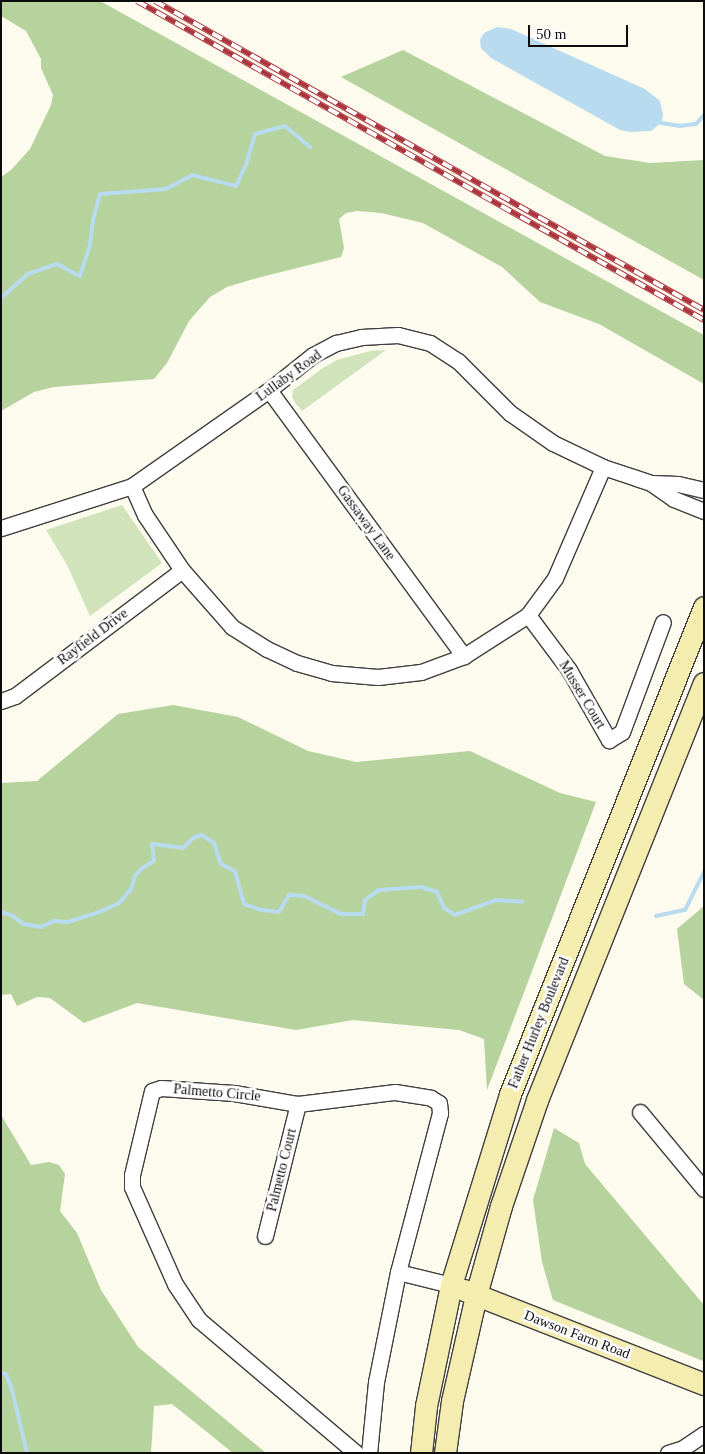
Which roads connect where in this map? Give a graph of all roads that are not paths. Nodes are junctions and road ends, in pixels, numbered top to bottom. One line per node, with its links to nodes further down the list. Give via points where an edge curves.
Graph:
1 (269, 390): 2 (street, Lullaby Road, via 313,355 336,343 361,337 398,335 430,343 458,361 510,413 553,443); 4 (street, Lullaby Road); 12 (street, Gassaway Lane)
2 (603, 467): 3 (street, Lullaby Road); 10 (street, via 555,578)
3 (651, 484): 5 (street, Lullaby Road, via 678,484); 6 (street, Lullaby Road, via 674,499)
4 (132, 486): 7 (street, Lullaby Road); 8 (street, via 145,515)
5 (704, 490)
6 (704, 511)
7 (1, 528)
8 (182, 570): 12 (street, via 232,627 297,663 331,673 378,677 421,672); 14 (street, Rayfield Drive, via 16,696)
9 (704, 607): 20 (main road, Father Hurley Boulevard, via 510,1094)
10 (528, 615): 11 (street, Musser Court, via 569,670 609,740 622,732); 12 (street)
11 (663, 622)
12 (464, 656)
13 (704, 683): 21 (main road, Father Hurley Boulevard, via 537,1100 501,1206)
14 (1, 701)
15 (298, 1104): 18 (street, Palmetto Court); 19 (street, Palmetto Circle, via 394,1092 431,1098 439,1103 440,1113); 24 (street, Palmetto Circle, via 234,1093 161,1088 152,1091 132,1187 174,1284 200,1320)
16 (640, 1112): 17 (street)
17 (704, 1189)
18 (265, 1236)
19 (398, 1272): 20 (street); 25 (street, Palmetto Circle, via 376,1382)
20 (451, 1285): 21 (main road, Dawson Farm Road); 26 (main road, Father Hurley Boulevard, via 426,1406)
21 (476, 1294): 22 (main road, Dawson Farm Road); 27 (main road, Father Hurley Boulevard, via 452,1401)
22 (704, 1384)
23 (704, 1434): 28 (street, via 683,1448)
24 (356, 1453)
25 (369, 1453)
26 (421, 1453)
27 (445, 1453)
28 (668, 1453)

